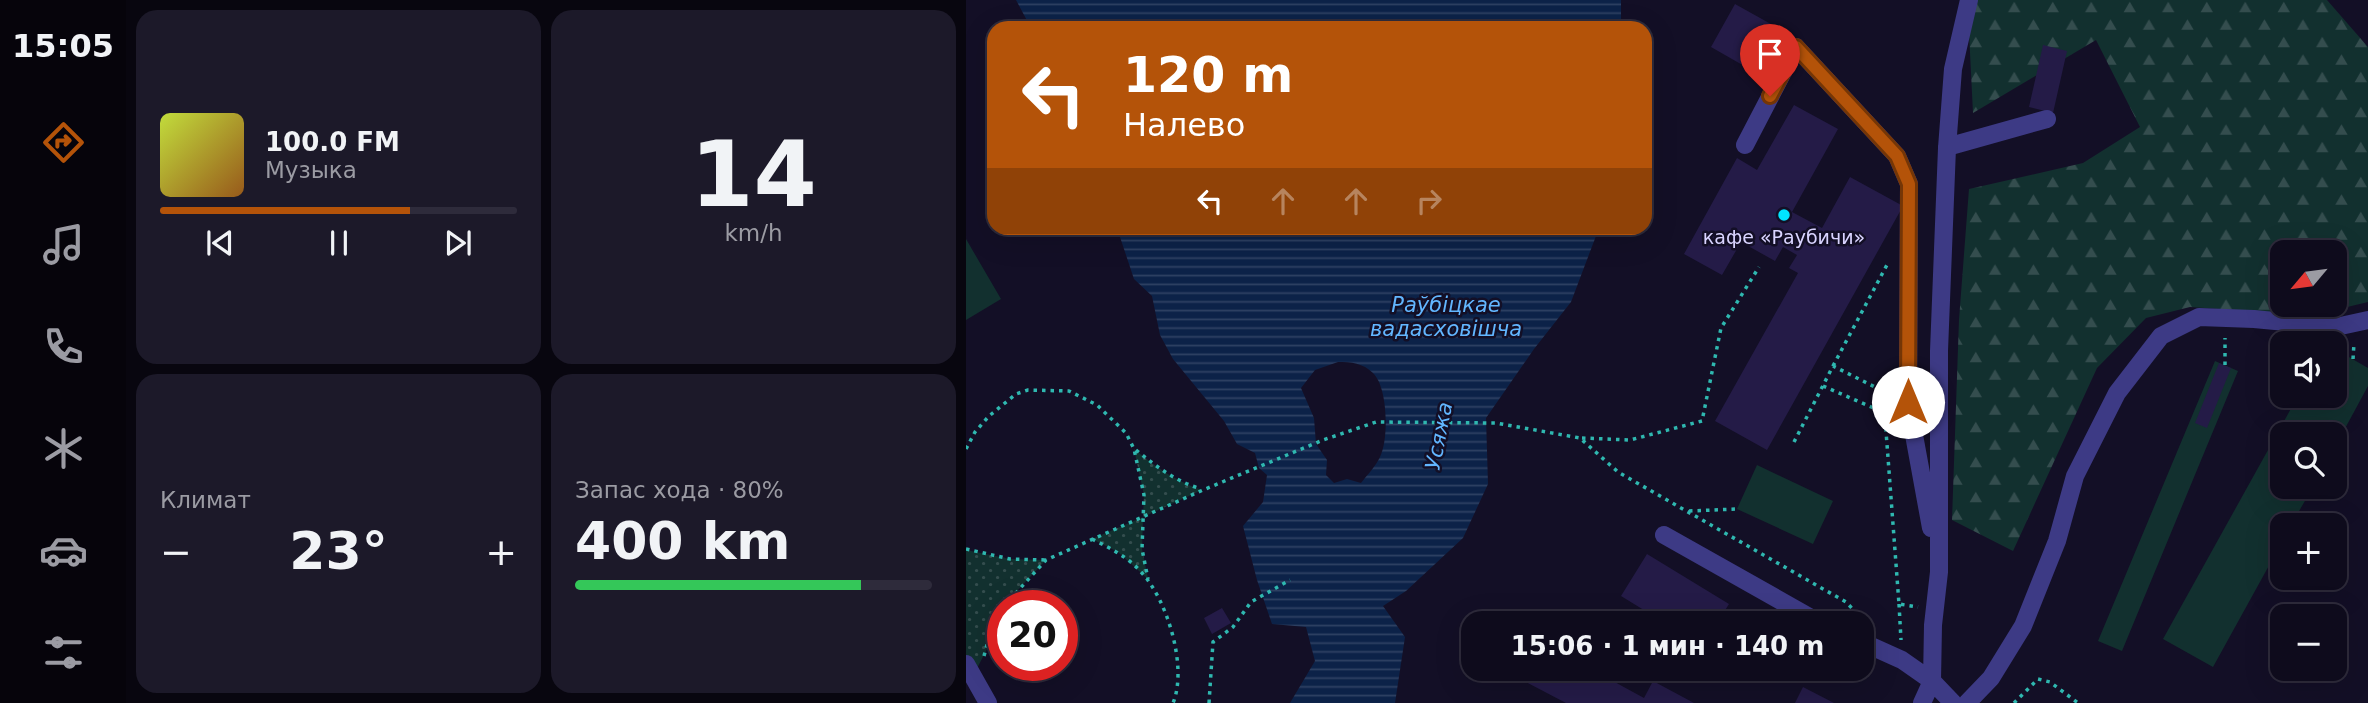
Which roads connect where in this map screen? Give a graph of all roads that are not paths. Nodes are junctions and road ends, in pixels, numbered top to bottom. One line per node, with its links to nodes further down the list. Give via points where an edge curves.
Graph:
1 (1969, 0): 4 (street, via 1953,69)
2 (2047, 119): 4 (street)
3 (1745, 145): 7 (street, via 1796,47 1897,156 1909,184 1908,402)
4 (1947, 147): 7 (street, via 1939,351)
5 (2368, 320): 15 (street, via 2336,327 2199,317 2161,336 2117,393 2075,476 2057,541 2023,626 1991,678)
6 (1664, 535): 8 (street)
7 (1940, 572): 11 (street)
8 (1796, 610)
9 (1874, 640): 11 (street)
10 (969, 670): 12 (street)
11 (1932, 681): 13 (street); 14 (street)
12 (988, 703)
13 (1922, 703)
14 (1954, 703)
15 (1967, 703)

